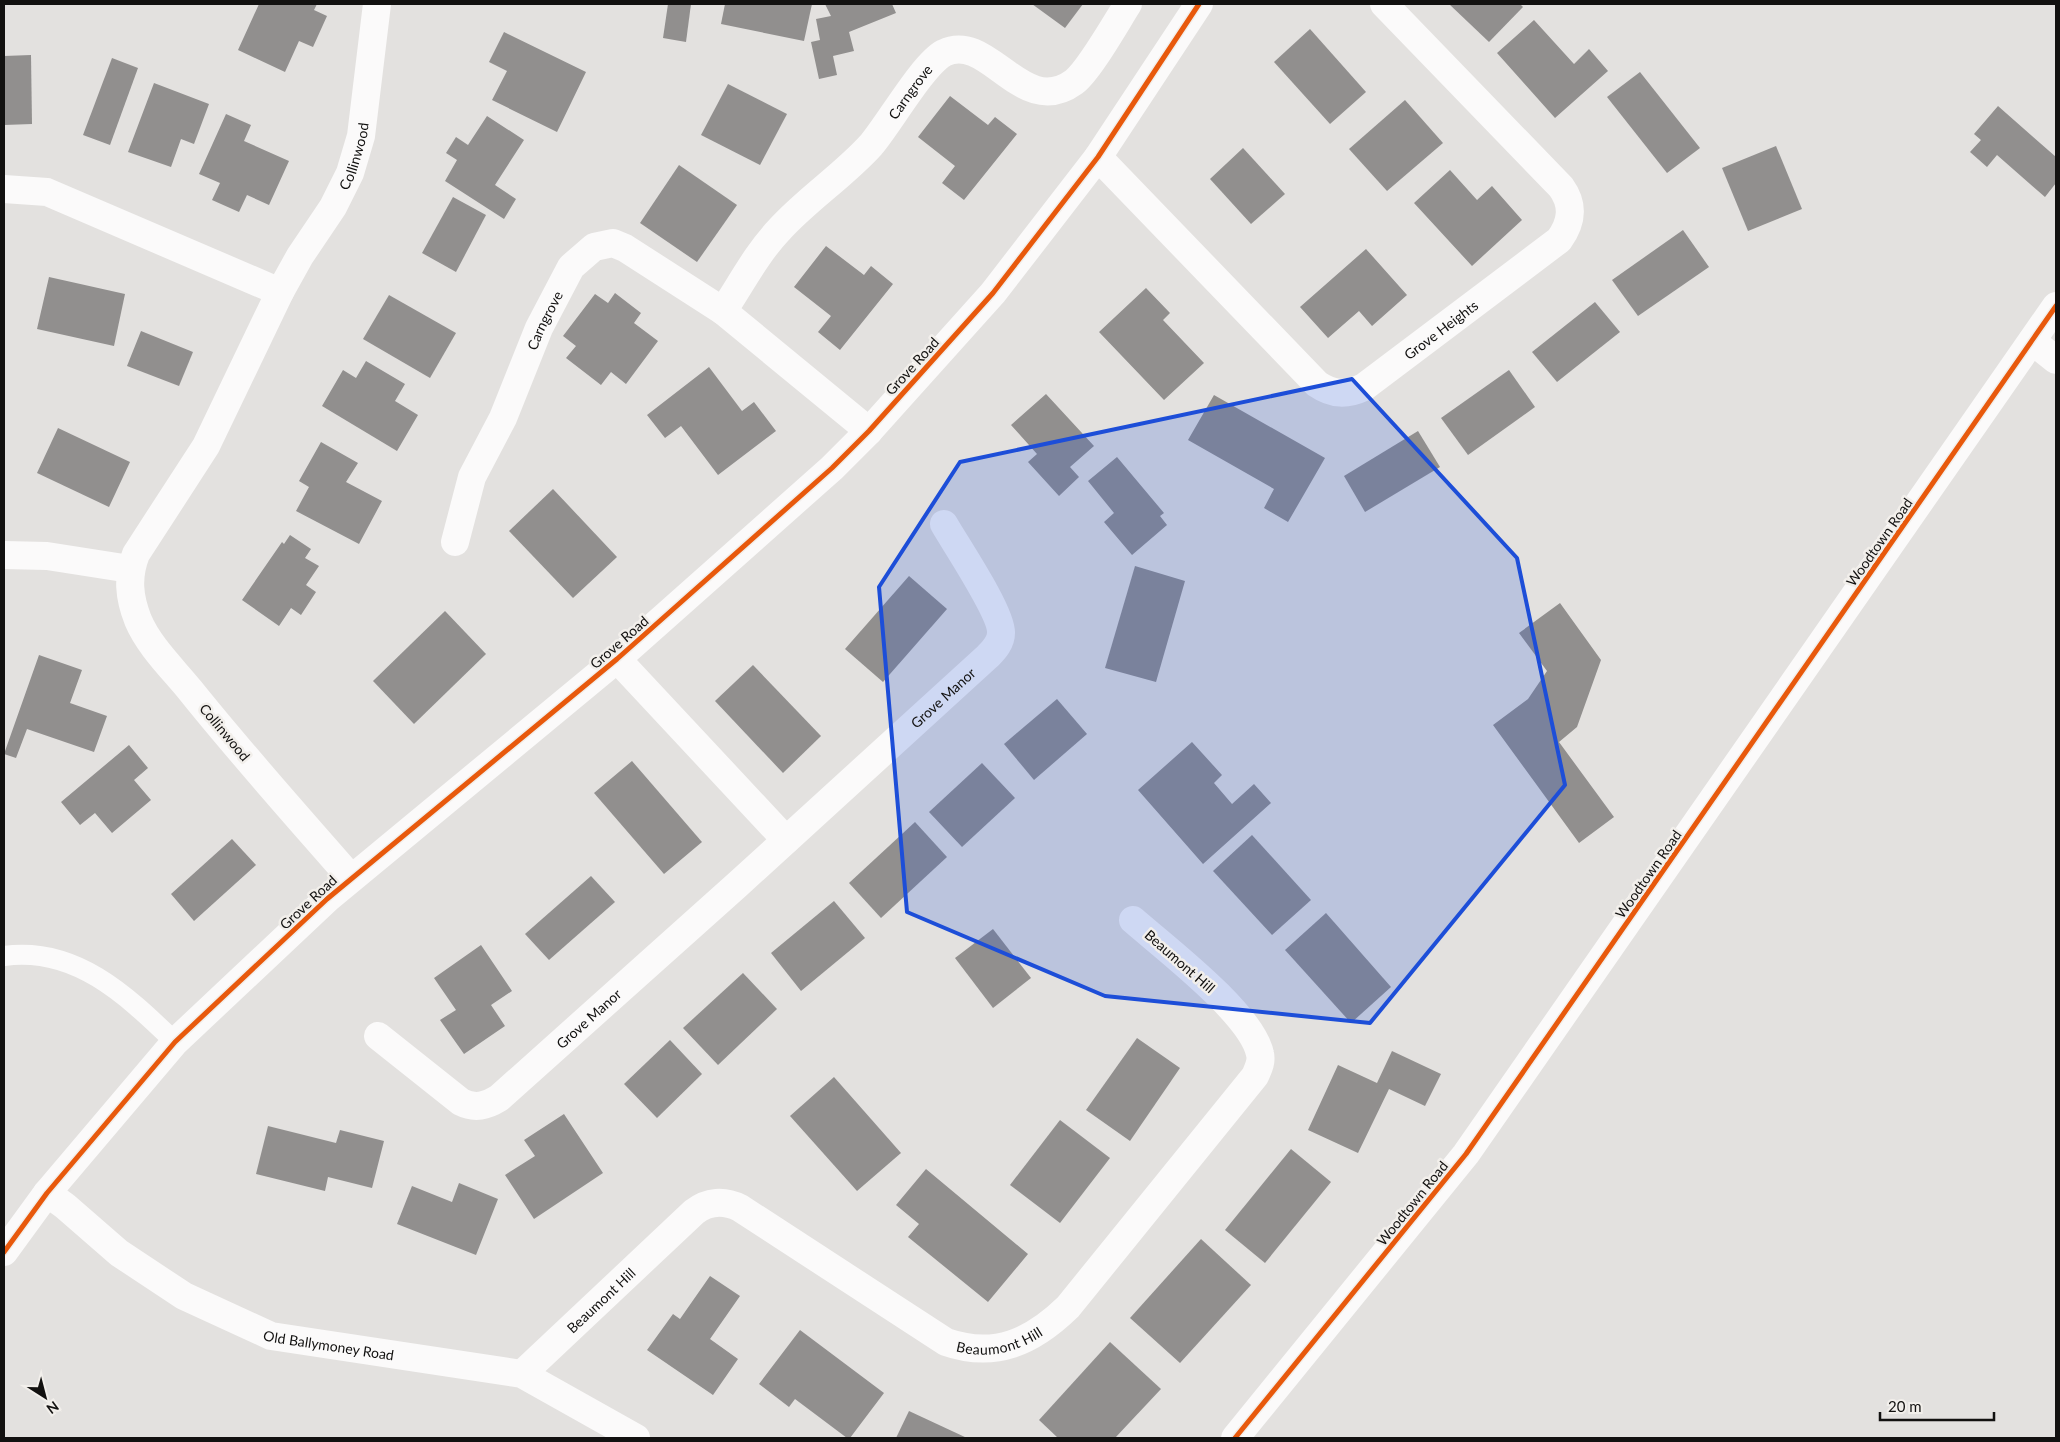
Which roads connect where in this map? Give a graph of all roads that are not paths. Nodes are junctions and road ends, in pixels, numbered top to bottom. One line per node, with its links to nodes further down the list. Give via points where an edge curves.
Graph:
1 (377, 4): 7 (street, Collinwood, via 356,156 342,191)
2 (1128, 4): 9 (street, Carngrove, via 1079,78 1057,90 1028,87 983,57 963,49 952,50 936,59 872,143 769,241)
3 (1199, 4): 5 (street, Grove Road)
4 (1384, 4): 5 (street, Grove Heights, via 1561,187 1571,214 1559,240 1364,386 1336,394 1317,384)
5 (1098, 157): 12 (street, Grove Road, via 993,293)
6 (4, 190): 7 (street, via 47,192)
7 (280, 292): 16 (street, Collinwood, via 206,446 145,538)
8 (2056, 306): 10 (street, Woodtown Road)
9 (723, 311): 12 (street, Carngrove); 14 (street, Carngrove, via 625,248 607,243 583,254 571,267 539,328 503,418 472,477)
10 (2032, 341): 11 (street); 28 (street, Woodtown Road, via 1466,1154)
11 (2056, 360)
12 (869, 432): 17 (street, Grove Road)
13 (944, 524): 18 (street, Grove Manor, via 997,616 1001,628 998,644)
14 (455, 542)
15 (4, 555): 16 (street, via 47,556)
16 (130, 569): 19 (street, Collinwood, via 132,604 148,637 224,733)
17 (617, 659): 18 (street); 19 (street, Grove Road)
18 (786, 840): 22 (street, Grove Manor, via 490,1104 475,1106 461,1102)
19 (351, 878): 23 (street, Grove Road)
20 (1133, 920): 26 (street, Beaumont Hill, via 1211,986 1250,1033 1258,1048 1260,1062 1255,1076 1068,1307 1049,1324 1019,1342 997,1348 972,1350 946,1342 740,1208 714,1203 694,1212)
21 (4, 956): 23 (lane, via 25,953 66,960 101,978)
22 (378, 1036)
23 (175, 1042): 24 (street, Grove Road)
24 (46, 1193): 25 (street, Grove Road); 26 (street, Old Ballymoney Road, via 119,1252 184,1296 271,1336)
25 (4, 1252)
26 (522, 1374): 27 (street, Old Ballymoney Road)
27 (636, 1438)
28 (1235, 1438)

